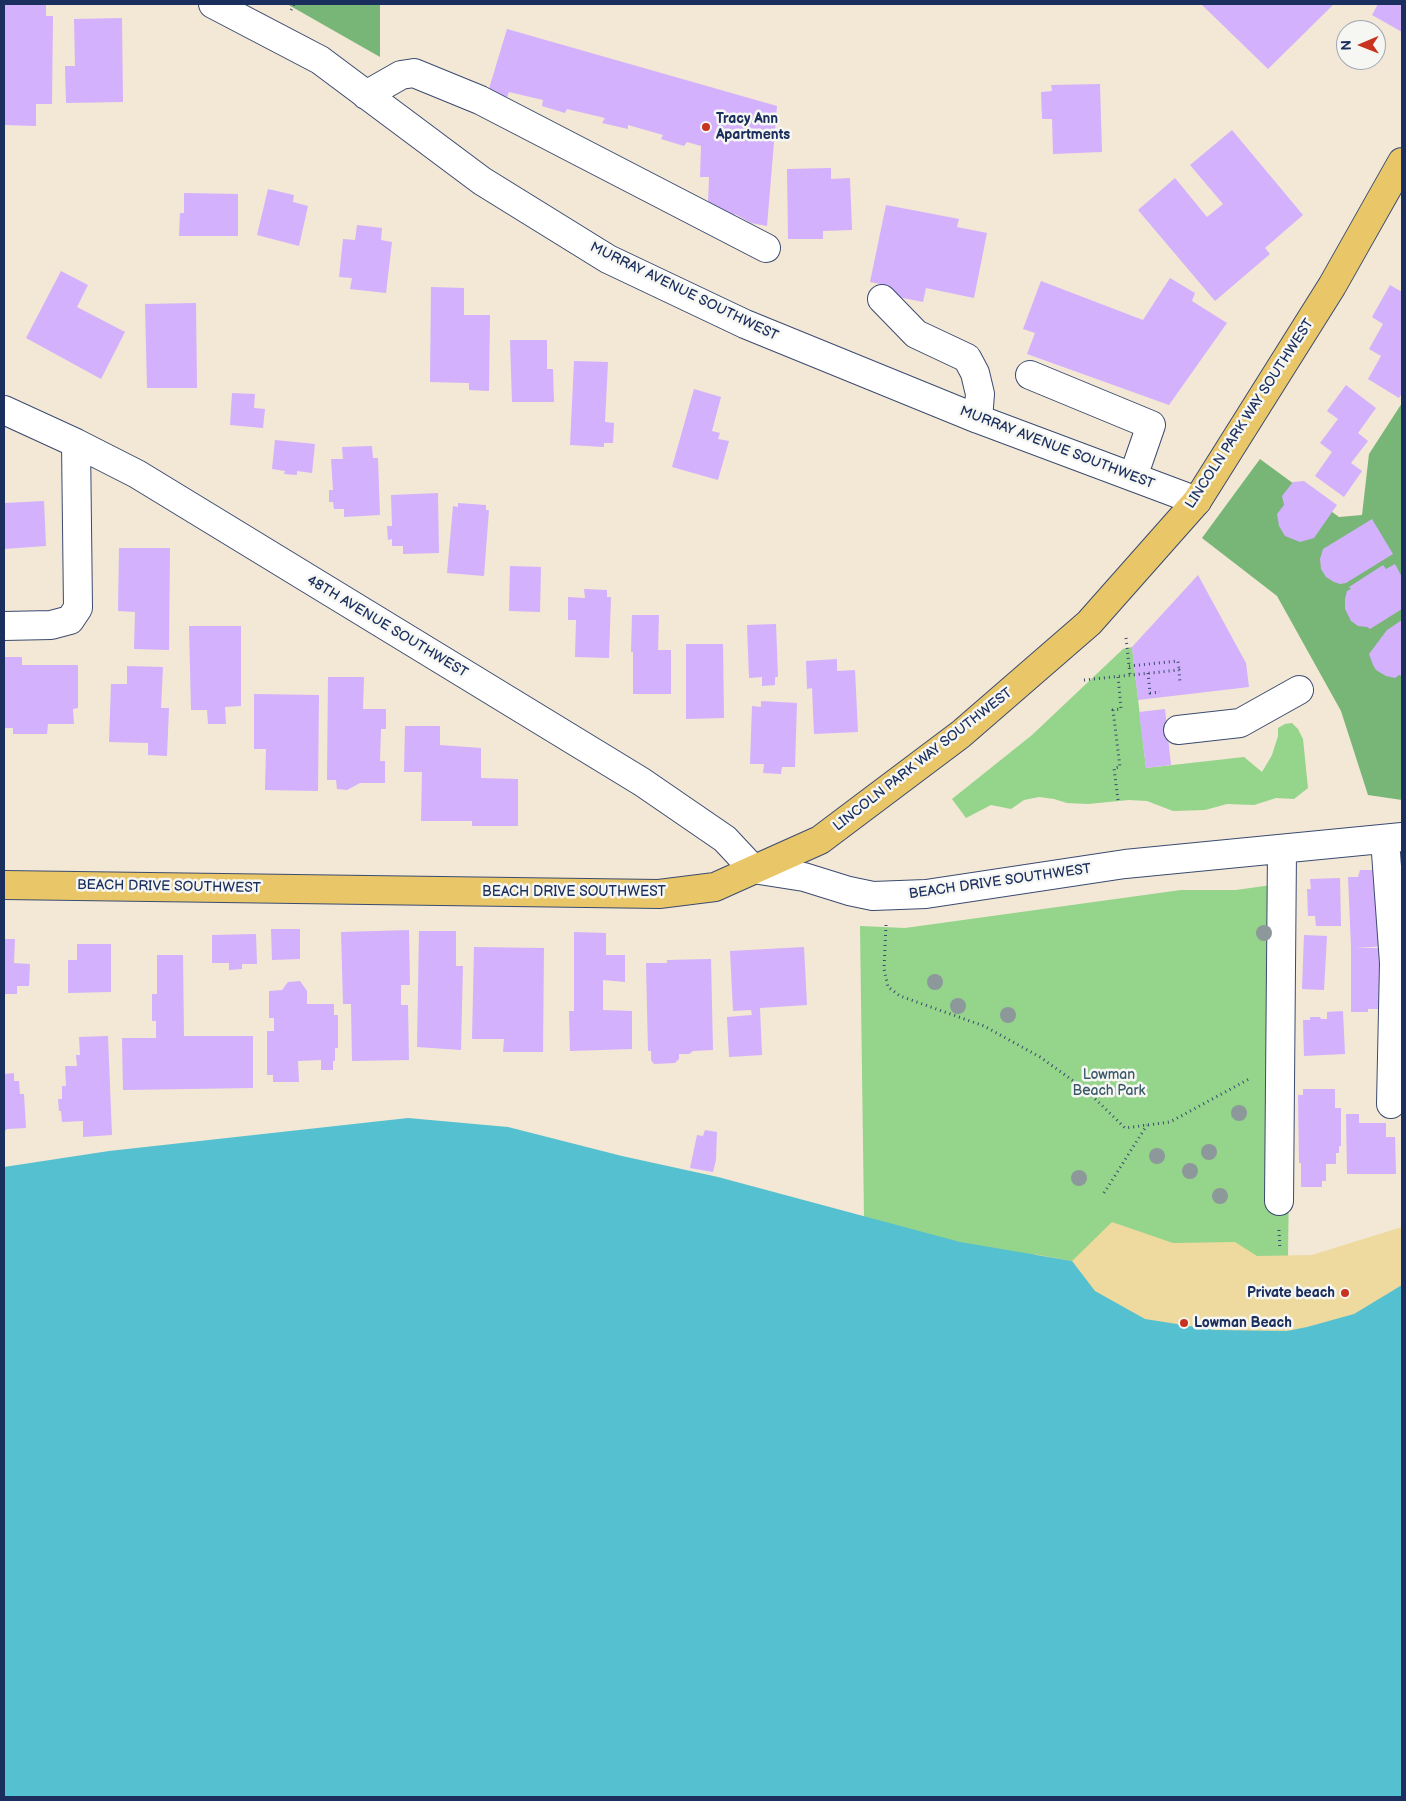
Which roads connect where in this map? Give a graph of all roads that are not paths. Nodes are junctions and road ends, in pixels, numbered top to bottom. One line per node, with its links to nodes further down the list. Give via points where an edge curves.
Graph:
1 (213, 4): 2 (street, MURRAY AVENUE SOUTHWEST, via 320,60)
2 (366, 95): 4 (street, via 401,75 414,73 480,100); 8 (street, MURRAY AVENUE SOUTHWEST, via 482,181 608,259 745,324)
3 (1402, 162): 11 (main road, LINCOLN PARK WAY SOUTHWEST, via 1332,286)
4 (766, 248)
5 (882, 299): 8 (street, via 916,334 967,358 980,394)
6 (1030, 375): 10 (street, via 1151,424)
7 (4, 410): 9 (street, 48TH AVENUE SOUTHWEST)
8 (978, 419): 10 (street, MURRAY AVENUE SOUTHWEST)
9 (76, 443): 12 (street, via 78,608 70,620 51,625); 17 (street, 48TH AVENUE SOUTHWEST, via 137,474 642,782 725,839)
10 (1133, 477): 11 (street, MURRAY AVENUE SOUTHWEST)
11 (1197, 501): 17 (main road, LINCOLN PARK WAY SOUTHWEST, via 1089,623 961,734 820,840)
12 (4, 626)
13 (1299, 690): 14 (street, via 1240,723)
14 (1178, 730)
15 (1394, 838): 16 (street, BEACH DRIVE SOUTHWEST); 19 (street)
16 (1282, 850): 17 (street, BEACH DRIVE SOUTHWEST, via 1125,864 926,894 873,896 804,877); 20 (street)
17 (753, 869): 18 (main road, BEACH DRIVE SOUTHWEST, via 715,887 659,894)
18 (4, 885)
19 (1390, 1104)
20 (1279, 1202)

